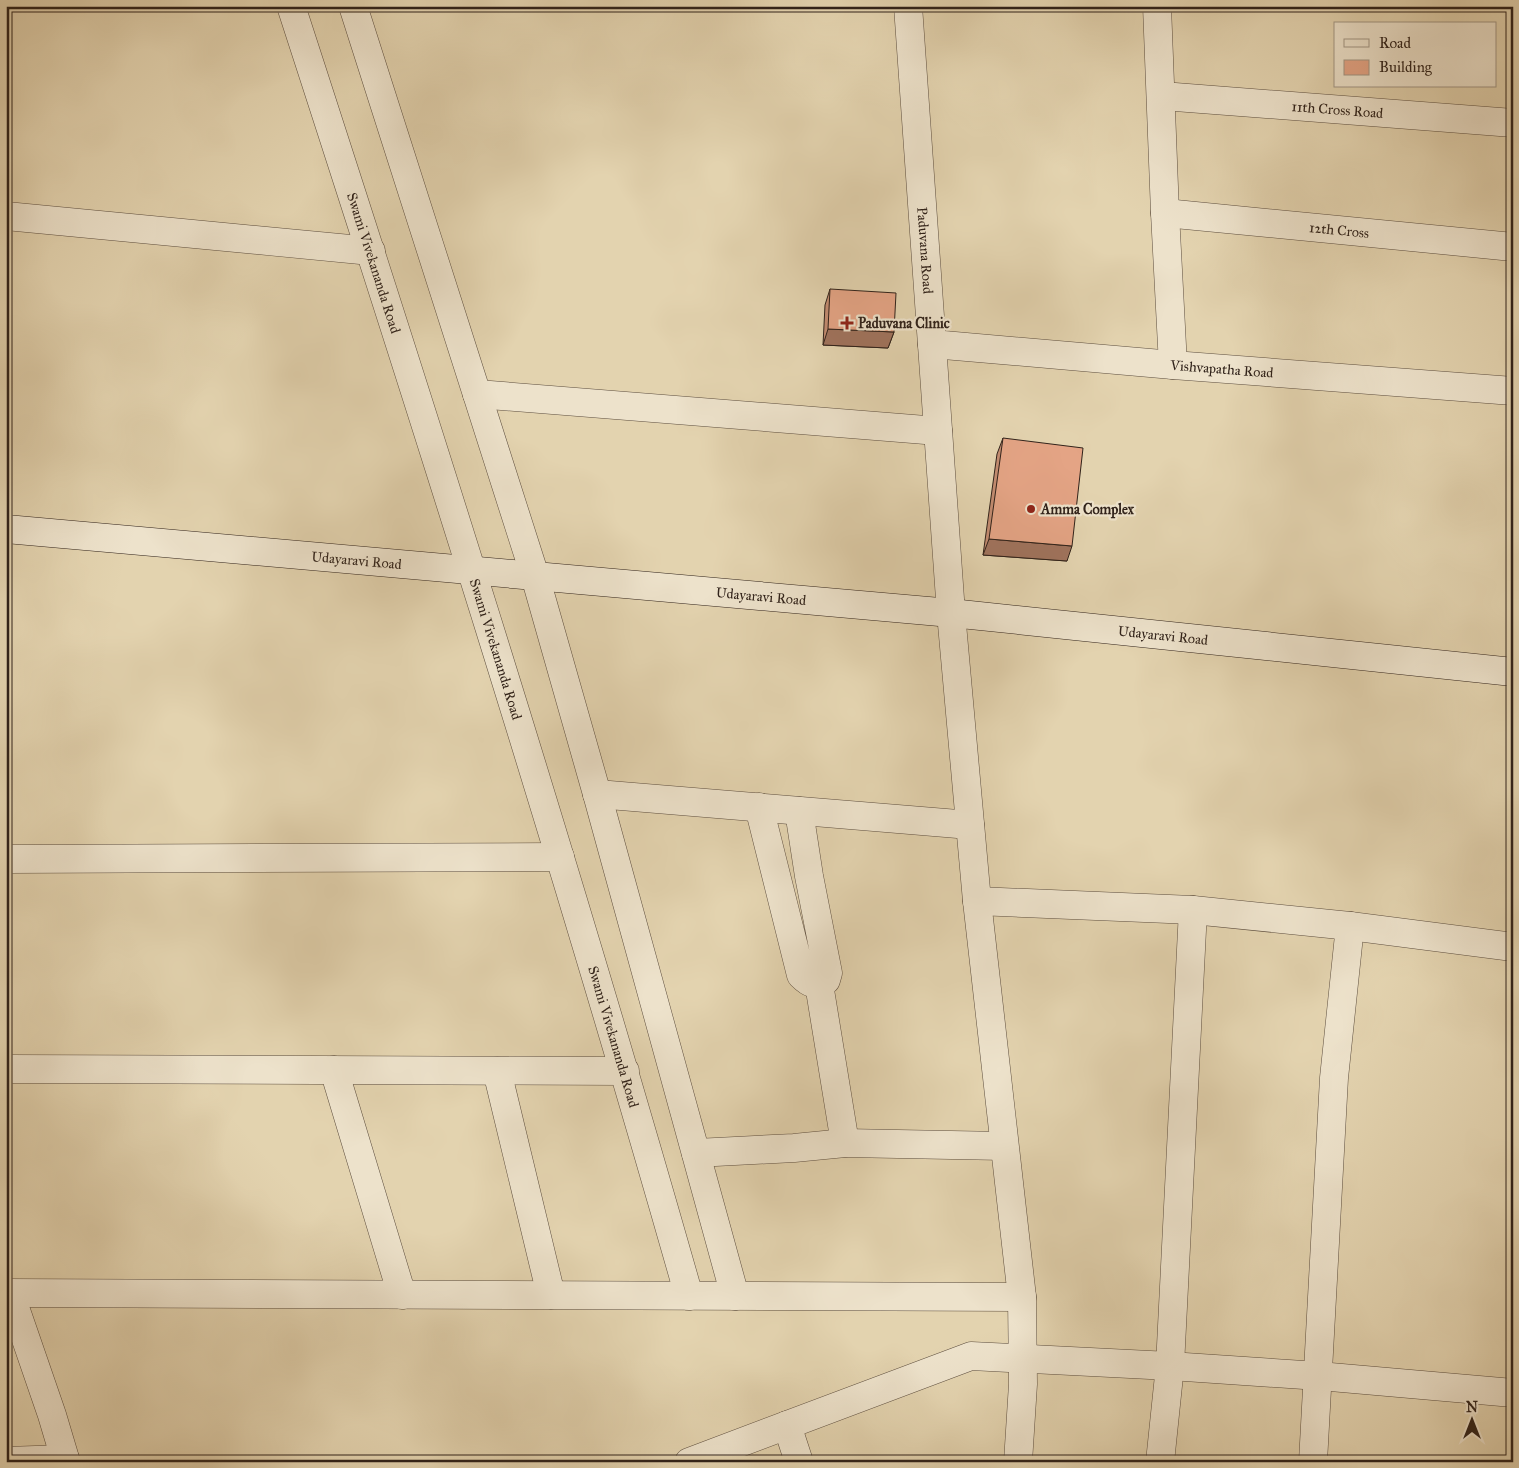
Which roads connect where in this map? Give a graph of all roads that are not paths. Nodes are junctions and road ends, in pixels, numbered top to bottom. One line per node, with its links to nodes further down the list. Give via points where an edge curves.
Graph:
1 (291, 6): 10 (street, Swami Vivekananda Road)
2 (353, 6): 14 (street)
3 (908, 6): 11 (street, Paduvana Road)
4 (1157, 6): 5 (street)
5 (1162, 96): 6 (street, 11th Cross Road); 7 (street)
6 (1513, 123)
7 (1165, 213): 9 (street, 12th Cross); 12 (street)
8 (6, 216): 10 (street)
9 (1513, 247)
10 (371, 252): 17 (street, Swami Vivekananda Road)
11 (932, 344): 12 (street, Vishvapatha Road); 15 (street, Paduvana Road)
12 (1173, 365): 13 (street, Vishvapatha Road)
13 (1513, 391)
14 (477, 394): 15 (street); 18 (street)
15 (938, 430): 19 (street, Paduvana Road)
16 (6, 529): 17 (street, Udayaravi Road)
17 (472, 570): 18 (street, Udayaravi Road); 25 (street, Swami Vivekananda Road)
18 (535, 576): 19 (street, Udayaravi Road); 21 (street)
19 (951, 613): 20 (street, Udayaravi Road); 24 (street, Paduvana Road)
20 (1513, 672)
21 (597, 794): 22 (street); 38 (street)
22 (759, 807): 23 (street); 31 (street, via 801,975 809,983)
23 (799, 811): 24 (street); 31 (street, via 828,973 826,980)
24 (970, 826): 27 (street, Paduvana Road)
25 (560, 857): 26 (street); 35 (street, Swami Vivekananda Road)
26 (6, 858)
27 (977, 901): 28 (street); 37 (street, Paduvana Road)
28 (1193, 910): 29 (street); 46 (street)
29 (1350, 926): 30 (street); 47 (street, via 1334,1078)
30 (1513, 947)
31 (819, 984): 36 (street)
32 (6, 1069): 33 (street)
33 (334, 1070): 34 (street); 40 (street)
34 (497, 1071): 35 (street); 41 (street)
35 (625, 1071): 42 (street, Swami Vivekananda Road)
36 (845, 1143): 37 (street); 38 (street)
37 (1004, 1146): 44 (street, Paduvana Road)
38 (696, 1153): 43 (street)
39 (8, 1293): 40 (street); 51 (street)
40 (402, 1295): 41 (street)
41 (551, 1295): 42 (street)
42 (688, 1296): 43 (street)
43 (735, 1296): 44 (street)
44 (1022, 1297): 45 (street, Paduvana Road)
45 (1022, 1358): 46 (street); 49 (street, via 970,1356); 55 (street, Paduvana Road)
46 (1170, 1366): 47 (street); 56 (street)
47 (1319, 1376): 48 (street); 57 (street)
48 (1513, 1393)
49 (787, 1425): 50 (street); 54 (street)
50 (738, 1453): 53 (street)
51 (65, 1460): 52 (street)
52 (6, 1461)
53 (689, 1462)
54 (799, 1462)
55 (1018, 1462)
56 (1160, 1462)
57 (1313, 1462)

